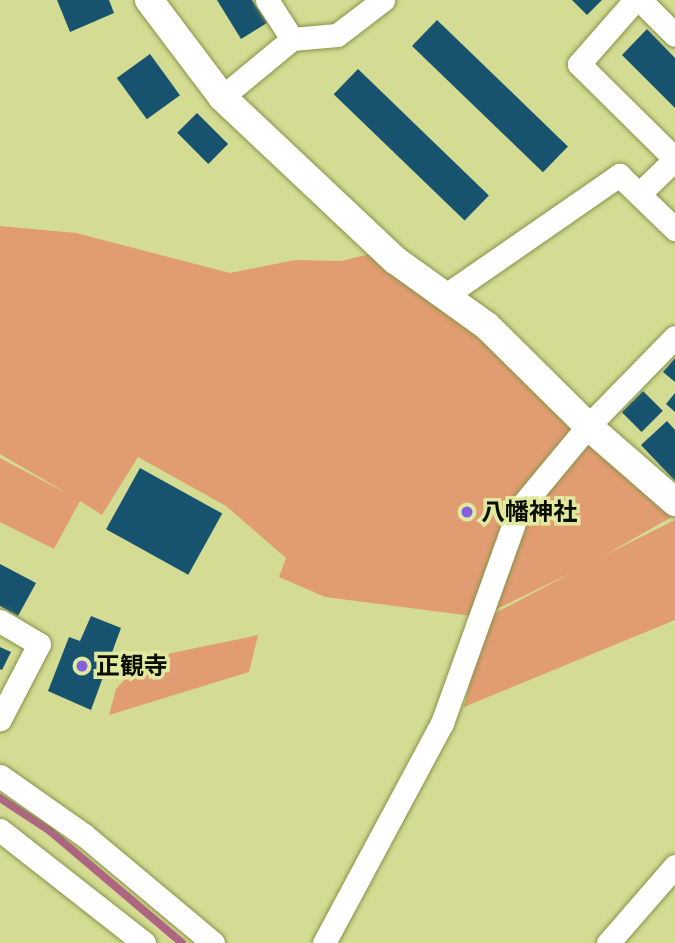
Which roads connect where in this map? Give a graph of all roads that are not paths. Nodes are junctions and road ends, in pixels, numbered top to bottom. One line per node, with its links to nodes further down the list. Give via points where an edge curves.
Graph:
1 (149, 0): 7 (street)
2 (267, 0): 6 (street)
3 (383, 0): 6 (street, via 337,35)
4 (637, 0): 5 (street); 8 (street, via 579,64)
5 (675, 35)
6 (292, 39): 7 (street)
7 (222, 97): 11 (street, via 395,260)
8 (674, 159): 9 (street)
9 (639, 194): 10 (street); 11 (street, via 619,175)
10 (675, 229)
11 (446, 295): 13 (street, via 486,326)
12 (675, 337): 13 (street)
13 (588, 425): 14 (street); 22 (street, via 519,509 442,723)
14 (675, 502)
15 (0, 621): 16 (street, via 39,644)
16 (0, 719)
17 (0, 776): 21 (street, via 84,835)
18 (0, 830): 20 (street)
19 (675, 866): 23 (street)
20 (144, 943)
21 (213, 943)
22 (324, 943)
23 (608, 943)

